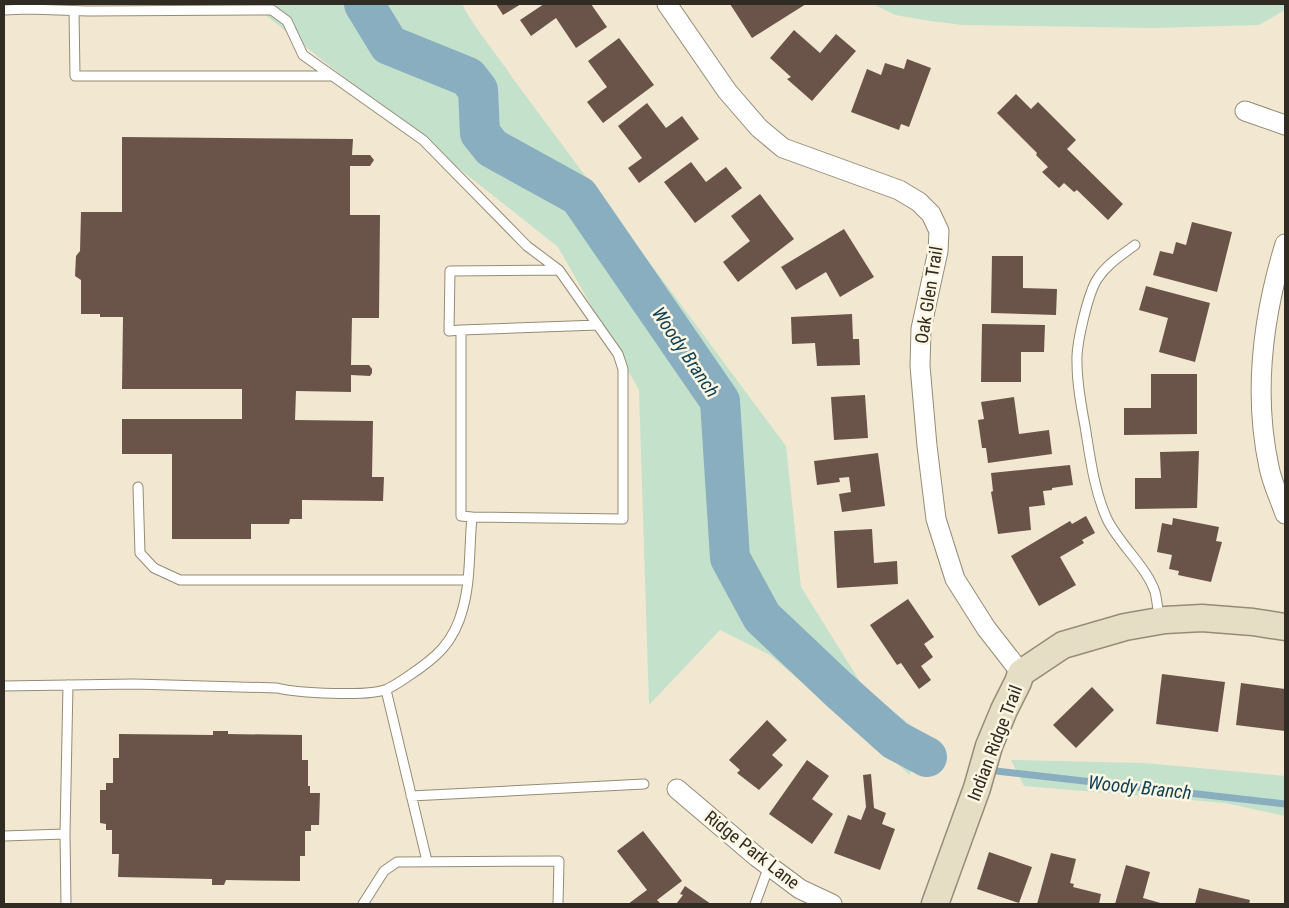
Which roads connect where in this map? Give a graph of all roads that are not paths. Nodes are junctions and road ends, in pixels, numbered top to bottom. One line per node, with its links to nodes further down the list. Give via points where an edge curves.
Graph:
1 (667, 4): 20 (street, Oak Glen Trail, via 726,91 759,128 783,148 899,190 931,214 939,231 934,274 921,329 920,366 936,519 955,579 986,628)
2 (147, 7): 3 (lane); 5 (lane)
3 (249, 7): 6 (lane, via 272,10 287,21 303,55)
4 (4, 10): 5 (lane)
5 (74, 11): 6 (lane, via 75,76)
6 (333, 76): 11 (lane, via 423,140 527,246)
7 (1245, 111): 8 (street)
8 (1285, 125)
9 (1285, 244): 15 (street, via 1273,287 1261,374 1261,414 1269,468)
10 (1135, 245): 18 (lane, via 1098,278 1090,297 1076,361 1096,486 1107,518 1154,590)
11 (560, 270): 12 (lane); 13 (lane, via 450,271 449,331)
12 (598, 325): 13 (lane); 16 (lane, via 618,354 623,369 624,519)
13 (461, 330): 16 (lane, via 461,516)
14 (138, 487): 17 (lane, via 140,553 154,568 180,580)
15 (1285, 514)
16 (472, 516): 17 (lane)
17 (467, 580): 23 (lane, via 463,608 444,649)
18 (1159, 621): 19 (street, Indian Ridge Trail, via 1202,618); 20 (street, Indian Ridge Trail, via 1125,627 1062,646)
19 (1285, 627)
20 (1021, 673): 36 (street, Indian Ridge Trail, via 989,746)
21 (68, 685): 22 (lane); 23 (lane, via 277,688 290,692); 27 (lane)
22 (4, 686)
23 (386, 690): 26 (lane)
24 (644, 784): 26 (lane)
25 (677, 789): 30 (street, Ridge Park Lane)
26 (411, 796): 29 (lane)
27 (65, 834): 28 (lane); 31 (lane)
28 (4, 836)
29 (427, 861): 32 (lane, via 397,862 384,871); 33 (lane, via 559,861)
30 (769, 866): 34 (lane); 35 (street, Ridge Park Lane, via 800,889)
31 (66, 904)
32 (363, 904)
33 (558, 904)
34 (755, 904)
35 (832, 904)
36 (935, 904)

